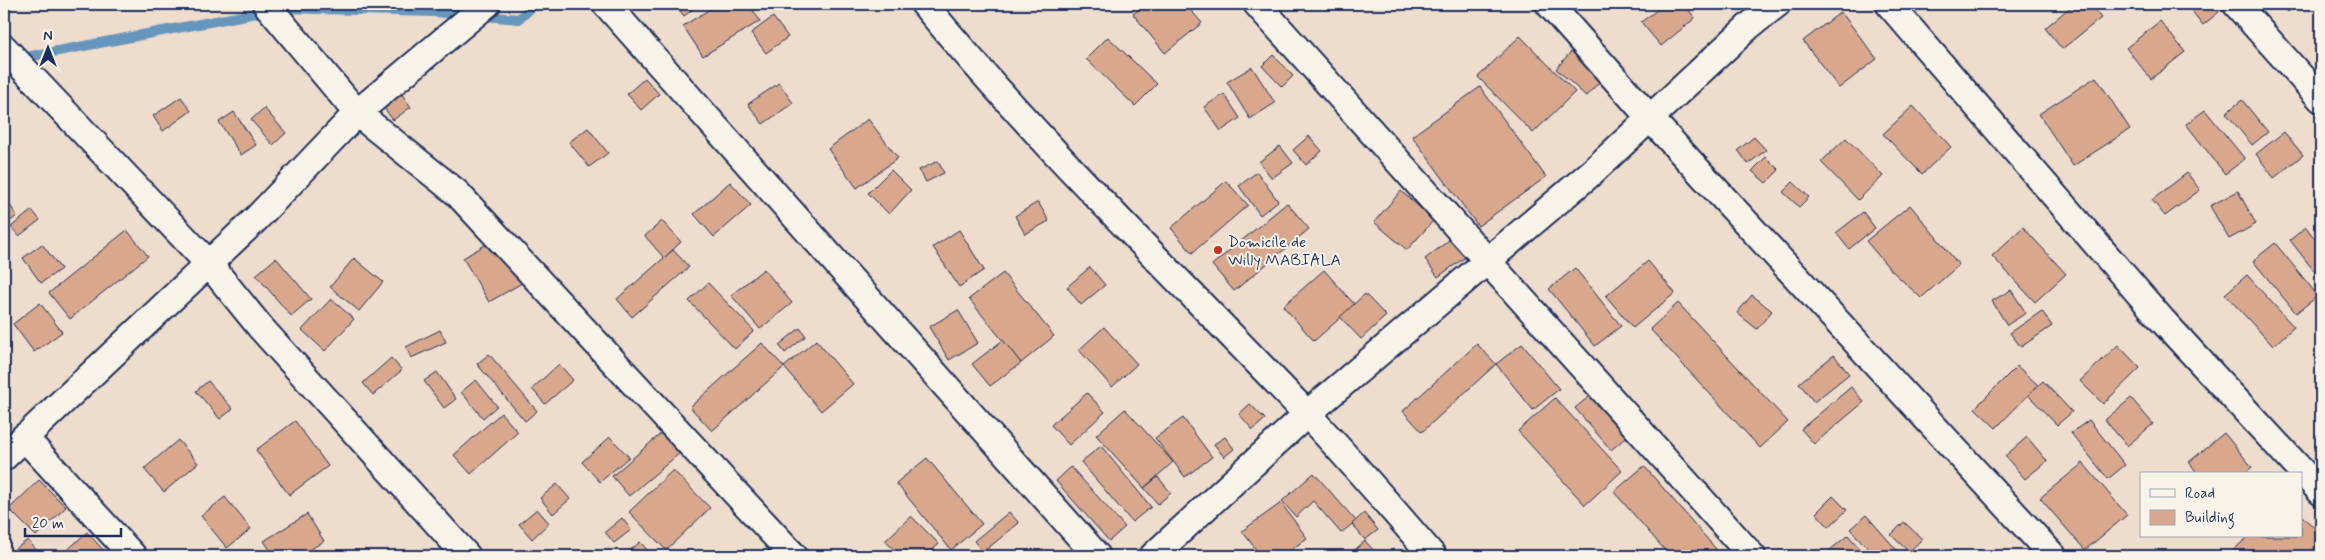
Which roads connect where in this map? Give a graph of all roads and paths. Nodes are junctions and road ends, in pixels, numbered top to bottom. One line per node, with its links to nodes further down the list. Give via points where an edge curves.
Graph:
1 (266, 4): 12 (street)
2 (486, 4): 12 (street)
3 (606, 4): 23 (street)
4 (924, 4): 16 (street, via 974,65 1080,181)
5 (1257, 4): 14 (street)
6 (1550, 4): 13 (street)
7 (1777, 4): 13 (street)
8 (1889, 4): 19 (street, via 2162,320)
9 (2236, 4): 11 (street)
10 (4, 48): 15 (street)
11 (2321, 99)
12 (357, 113): 15 (street); 22 (street, via 457,193)
13 (1649, 118): 14 (street, via 1591,173); 27 (street)
14 (1486, 260): 16 (street); 26 (street)
15 (209, 264): 17 (street); 21 (street)
16 (1307, 414): 24 (street); 25 (street)
17 (24, 437): 18 (street); 20 (street)
18 (4, 456)
19 (2321, 492)
20 (133, 556)
21 (466, 556)
22 (794, 556)
23 (1097, 556)
24 (1153, 556)
25 (1433, 556)
26 (1752, 556)
27 (2053, 556)

